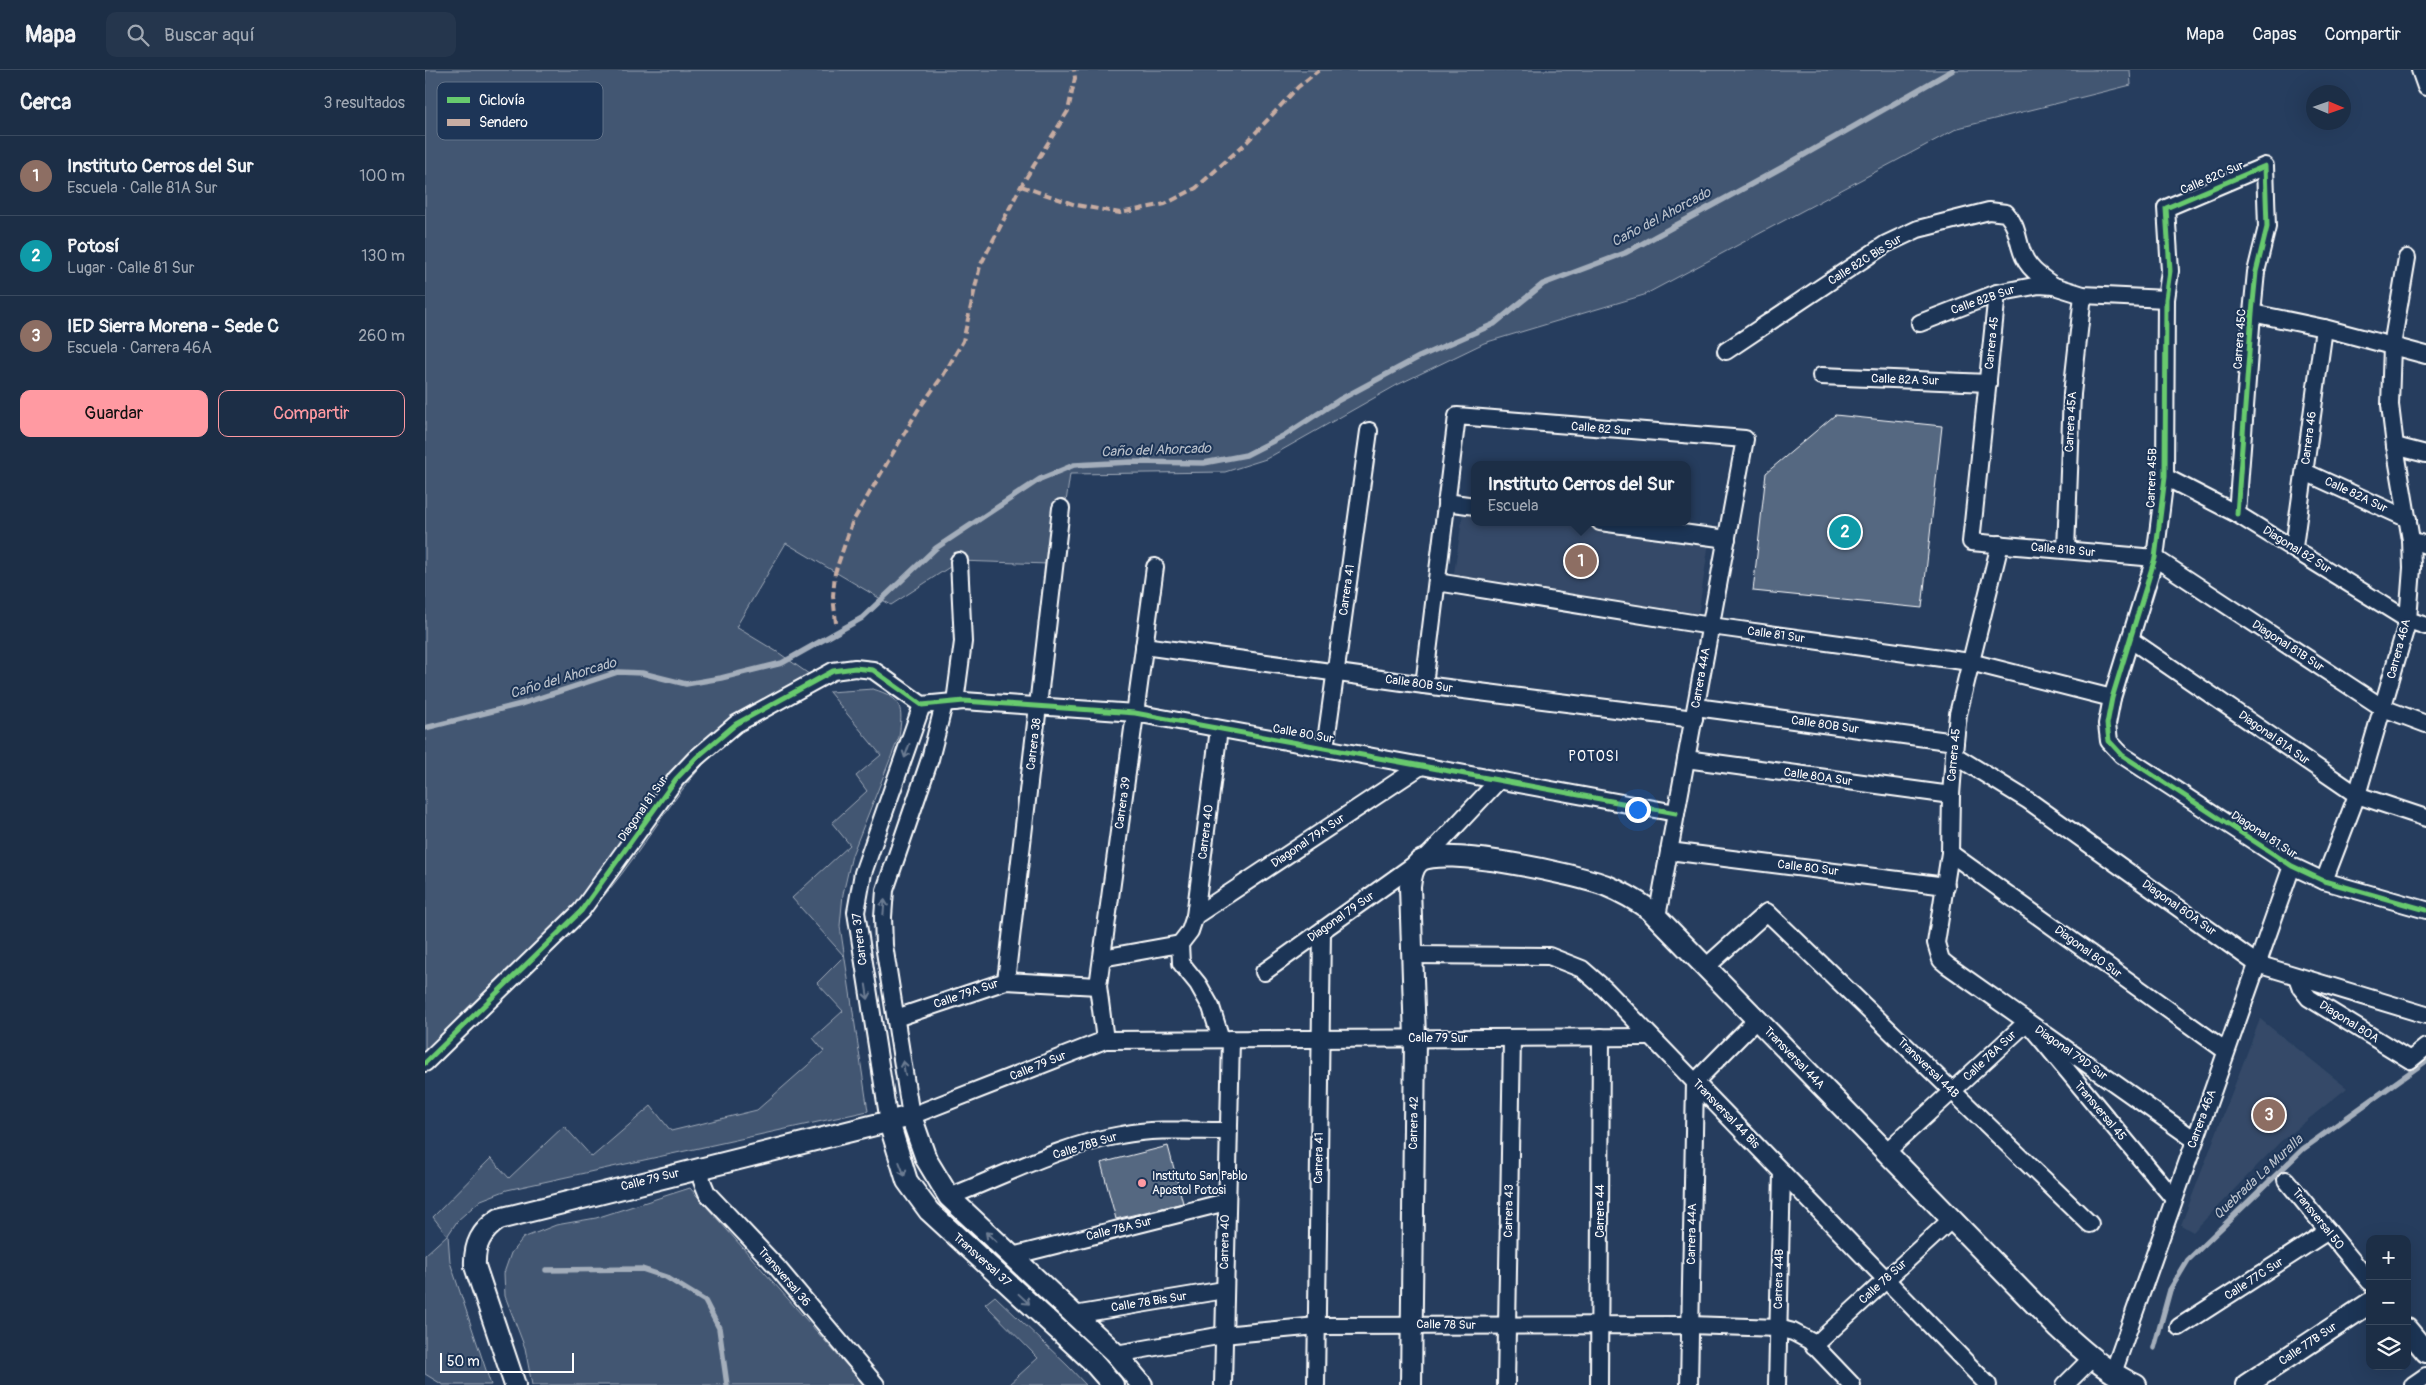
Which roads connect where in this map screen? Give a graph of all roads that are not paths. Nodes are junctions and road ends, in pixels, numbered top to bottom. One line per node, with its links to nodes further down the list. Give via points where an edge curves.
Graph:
1 (2420, 70): 2 (street)
2 (2426, 87)
3 (2265, 166): 4 (street, Calle 82C Sur); 10 (street, Carrera 45C, via 2267,227 2256,272)
4 (2166, 208): 9 (street, Carrera 45B, via 2170,271)
5 (2407, 258): 13 (street, Carrera 46A)
6 (2054, 286): 7 (street, Calle 82B Sur, via 2025,287); 8 (street, Calle 82B Sur); 14 (street, Calle 82C Bis Sur, via 2030,267 2022,254 2015,224 2006,213 1989,211 1918,229 1886,244)
7 (1997, 293): 11 (street, Calle 82B Sur); 17 (street, Carrera 45)
8 (2083, 294): 9 (street, Calle 82B Sur); 35 (street, Carrera 45A, via 2072,394)
9 (2166, 299): 23 (street, Carrera 45B)
10 (2252, 312): 12 (street); 27 (street, Carrera 45C)
11 (1920, 323)
12 (2324, 328): 13 (street); 22 (street, Carrera 46)
13 (2393, 346): 15 (street); 20 (street, Carrera 46A, via 2391,405)
14 (1725, 351)
15 (2426, 355)
16 (1821, 376): 17 (street, Calle 82A Sur)
17 (1988, 383): 31 (street, Carrera 45)
18 (1369, 431): 46 (street, Carrera 41)
19 (1745, 439): 24 (street, Calle 82 Sur, via 1457,416); 30 (street, Carrera 44A)
20 (2395, 446): 21 (street); 28 (street, Carrera 46A)
21 (2426, 454)
22 (2305, 472): 28 (street, Calle 82A Sur); 34 (street, Carrera 46)
23 (2165, 477): 27 (street, Diagonal 82 Sur); 36 (street, Carrera 45B)
24 (1447, 502): 25 (street); 39 (street)
25 (1471, 505)
26 (1061, 508): 51 (street, Carrera 38)
27 (2237, 514): 34 (street, Diagonal 82 Sur)
28 (2408, 519): 32 (street, Carrera 46A)
29 (1630, 526): 30 (street)
30 (1727, 539): 41 (street, Carrera 44A)
31 (1971, 542): 33 (street, Calle 81B Sur)
32 (2418, 542): 40 (street, Carrera 46A, via 2412,568)
33 (2000, 544): 35 (street, Calle 81B Sur); 45 (street, Carrera 45)
34 (2294, 547): 40 (street, Diagonal 82 Sur)
35 (2066, 550): 36 (street, Calle 81B Sur)
36 (2155, 558): 43 (street, Carrera 45B); 52 (street, Diagonal 81B Sur)
37 (959, 561): 49 (street, Carrera 37, via 963,642)
38 (1155, 567): 44 (street, Carrera 39)
39 (1437, 582): 41 (street, Calle 81 Sur); 47 (street)
40 (2408, 620): 42 (street, Diagonal 82 Sur); 52 (street, Carrera 46A)
41 (1711, 626): 45 (street, Calle 81 Sur); 54 (street, Carrera 44A)
42 (2426, 626)
43 (2131, 640): 48 (street, Carrera 45B); 64 (street, Diagonal 81A Sur)
44 (1144, 646): 46 (street, Calle 80B Sur); 53 (street, Carrera 39)
45 (1970, 662): 48 (street, Calle 81 Sur); 59 (street, Carrera 45)
46 (1336, 672): 47 (street, Calle 80B Sur); 58 (street, Carrera 41)
47 (1424, 685): 54 (street, Calle 80B Sur)
48 (2112, 698): 57 (street, Carrera 45B, via 2107,724)
49 (949, 703): 50 (street, Calle 80 Sur); 51 (street, Calle 80 Sur); 88 (street, Carrera 37, one-way to 49, via 884,945 885,890)
50 (922, 705): 100 (street, Diagonal 81 Sur, via 873,670 855,668 833,671 736,724 676,779 581,911); 104 (street, Carrera 37, one-way to 104, via 863,873 855,912)
51 (1038, 706): 53 (street, Calle 80 Sur); 85 (street, Carrera 38)
52 (2383, 708): 55 (street, Diagonal 81B Sur); 64 (street, Carrera 46A)
53 (1135, 713): 56 (street, Calle 80 Sur); 79 (street, Carrera 39)
54 (1695, 713): 59 (street, Calle 80B Sur); 60 (street, Carrera 44A)
55 (2426, 724)
56 (1219, 729): 58 (street, Calle 80 Sur); 74 (street, Carrera 40)
57 (2109, 741): 70 (street, Diagonal 81 Sur, via 2122,755)
58 (1325, 748): 61 (street, Calle 80 Sur)
59 (1954, 749): 63 (street, Carrera 45); 80 (street, Diagonal 80A Sur)
60 (1686, 759): 63 (street, Calle 80A Sur); 65 (street, Carrera 44A)
61 (1421, 766): 62 (street, Calle 80 Sur); 74 (street, Diagonal 79A Sur)
62 (1499, 780): 65 (street, Calle 80 Sur); 69 (street, Diagonal 79 Sur)
63 (1951, 795): 68 (street, Carrera 45)
64 (2357, 795): 66 (street, Diagonal 81A Sur); 71 (street, Carrera 46A)
65 (1676, 813): 67 (street, Carrera 44A)
66 (2426, 818)
67 (1669, 851): 72 (street, Calle 80 Sur); 75 (street, Carrera 44A)
68 (1950, 854): 72 (street, Carrera 45); 99 (street, Diagonal 80 Sur)
69 (1421, 860): 75 (street, Transversal 44A, via 1457,856 1571,875 1622,893); 76 (street, Diagonal 79 Sur); 78 (street, Carrera 42, via 1411,876)
70 (2292, 866): 71 (street, Diagonal 81 Sur); 80 (street, Carrera 46A)
71 (2324, 881): 73 (street, Diagonal 81 Sur)
72 (1946, 886): 81 (street, Carrera 45, via 1937,943 1941,960)
73 (2426, 910)
74 (1195, 916): 77 (street, Carrera 40, via 1190,931)
75 (1657, 917): 82 (street, Transversal 44A)
76 (1322, 931): 83 (street, Diagonal 79 Sur); 95 (street, Carrera 41)
77 (1180, 944): 79 (street); 97 (street, Carrera 40, via 1181,963 1198,984)
78 (1412, 955): 92 (street, Transversal 44 Bis, via 1549,956 1582,969); 93 (street, Carrera 42)
79 (1102, 958): 86 (street, Carrera 39)
80 (2257, 964): 84 (street, Diagonal 80A Sur); 99 (street, Carrera 46A)
81 (1947, 965): 90 (street, Diagonal 79D Sur)
82 (1706, 967): 89 (street, Transversal 44A); 102 (street, Transversal 44B, via 1767,912)
83 (1264, 972)
84 (2297, 976): 87 (street, Diagonal 80A Sur); 98 (street, Diagonal 80A, via 2309,998 2410,1060)
85 (1006, 981): 86 (street, Calle 79A Sur); 88 (street, Calle 79A Sur)
86 (1098, 986): 96 (street, Carrera 39)
87 (2426, 1015)
88 (896, 1018): 103 (street, Carrera 37, one-way to 88)
89 (1757, 1019): 101 (street); 107 (street, Transversal 44A)
90 (2027, 1022): 102 (street, Calle 78A Sur); 106 (street, Diagonal 79D Sur); 112 (street, Transversal 45)
91 (1601, 1037): 92 (street, Calle 79 Sur); 94 (street, Calle 79 Sur); 127 (street, Carrera 44)
92 (1651, 1037): 101 (street, Transversal 44 Bis)
93 (1415, 1038): 94 (street, Calle 79 Sur); 95 (street, Calle 79 Sur); 123 (street, Carrera 42)
94 (1512, 1038): 126 (street, Carrera 43)
95 (1320, 1039): 97 (street, Calle 79 Sur); 125 (street, Carrera 41)
96 (1105, 1040): 97 (street, Calle 79 Sur); 103 (street, Calle 79 Sur)
97 (1226, 1040): 105 (street, Carrera 40)
98 (2426, 1047)
99 (2227, 1051): 106 (street, Carrera 46A)
100 (425, 1063)
101 (1695, 1082): 109 (street, Transversal 44 Bis); 124 (street, Carrera 44A)
102 (1952, 1091): 107 (street, Calle 78A Sur); 115 (street, Transversal 44B)
103 (911, 1116): 104 (street, Calle 79 Sur); 111 (street, Transversal 37, via 926,1159)
104 (889, 1122): 108 (street, Calle 79 Sur); 138 (street, Transversal 37, one-way to 138, via 907,1181 929,1211)
105 (1228, 1131): 111 (street, Calle 78B Sur, via 1156,1131 1120,1135 1063,1151); 113 (street, Carrera 40)
106 (2195, 1140): 112 (street, Carrera 46A)
107 (1886, 1152): 114 (street, Transversal 44A)
108 (701, 1167): 139 (street, Calle 79 Sur, via 499,1218 481,1235 475,1251 475,1266); 140 (street, Transversal 36, via 707,1193 776,1266)
109 (1782, 1172): 118 (street, Transversal 44 Bis); 129 (street, Carrera 44B)
110 (2286, 1180): 116 (street, Transversal 50)
111 (949, 1197): 117 (street, Transversal 37, one-way to 111)
112 (2174, 1199): 136 (street, Carrera 46A)
113 (1226, 1202): 117 (street, Calle 78A Sur); 120 (street, Carrera 40)
114 (1952, 1219): 118 (street, Calle 78 Sur); 135 (street, Transversal 44A, via 2059,1329)
115 (2090, 1224)
116 (2328, 1231): 119 (street, Transversal 50); 128 (street, Calle 77C Sur)
117 (1012, 1256): 122 (street, Transversal 37)
118 (1886, 1280): 132 (street, Calle 78 Sur); 150 (street, Transversal 44 Bis)
119 (2368, 1280)
120 (1224, 1290): 122 (street, Calle 78 Bis Sur); 131 (street, Carrera 40)
121 (2366, 1306): 153 (street, Calle 77B Sur)
122 (1074, 1315): 134 (street, Transversal 37)
123 (1412, 1325): 125 (street, Calle 78 Sur); 126 (street, Calle 78 Sur); 144 (street, Carrera 42)
124 (1690, 1325): 127 (street, Calle 78 Sur); 129 (street, Calle 78 Sur); 147 (street, Carrera 44A)
125 (1317, 1326): 131 (street, Calle 78 Sur); 143 (street, Carrera 41)
126 (1507, 1326): 127 (street, Calle 78 Sur); 145 (street, Carrera 43)
127 (1599, 1326): 146 (street, Carrera 44)
128 (2179, 1327)
129 (1778, 1328): 132 (street, Calle 78 Sur, via 1801,1336); 148 (street, Carrera 44B)
130 (2411, 1333): 133 (street)
131 (1223, 1335): 134 (street, Calle 78 Sur); 142 (street, Carrera 40)
132 (1814, 1346): 149 (street, Calle 78 Sur)
133 (2426, 1352)
134 (1116, 1354): 141 (street)
135 (2092, 1358): 136 (street, Transversal 44A); 151 (street)
136 (2113, 1373): 152 (street, Transversal 44A)
137 (2426, 1376): 154 (street)
138 (1110, 1381)
139 (515, 1385)
140 (876, 1385)
141 (1142, 1385)
142 (1223, 1385)
143 (1316, 1385)
144 (1411, 1385)
145 (1506, 1385)
146 (1599, 1385)
147 (1689, 1385)
148 (1777, 1385)
149 (1852, 1385)
150 (1988, 1385)
151 (2065, 1385)
152 (2136, 1385)
153 (2246, 1385)
154 (2413, 1385)

